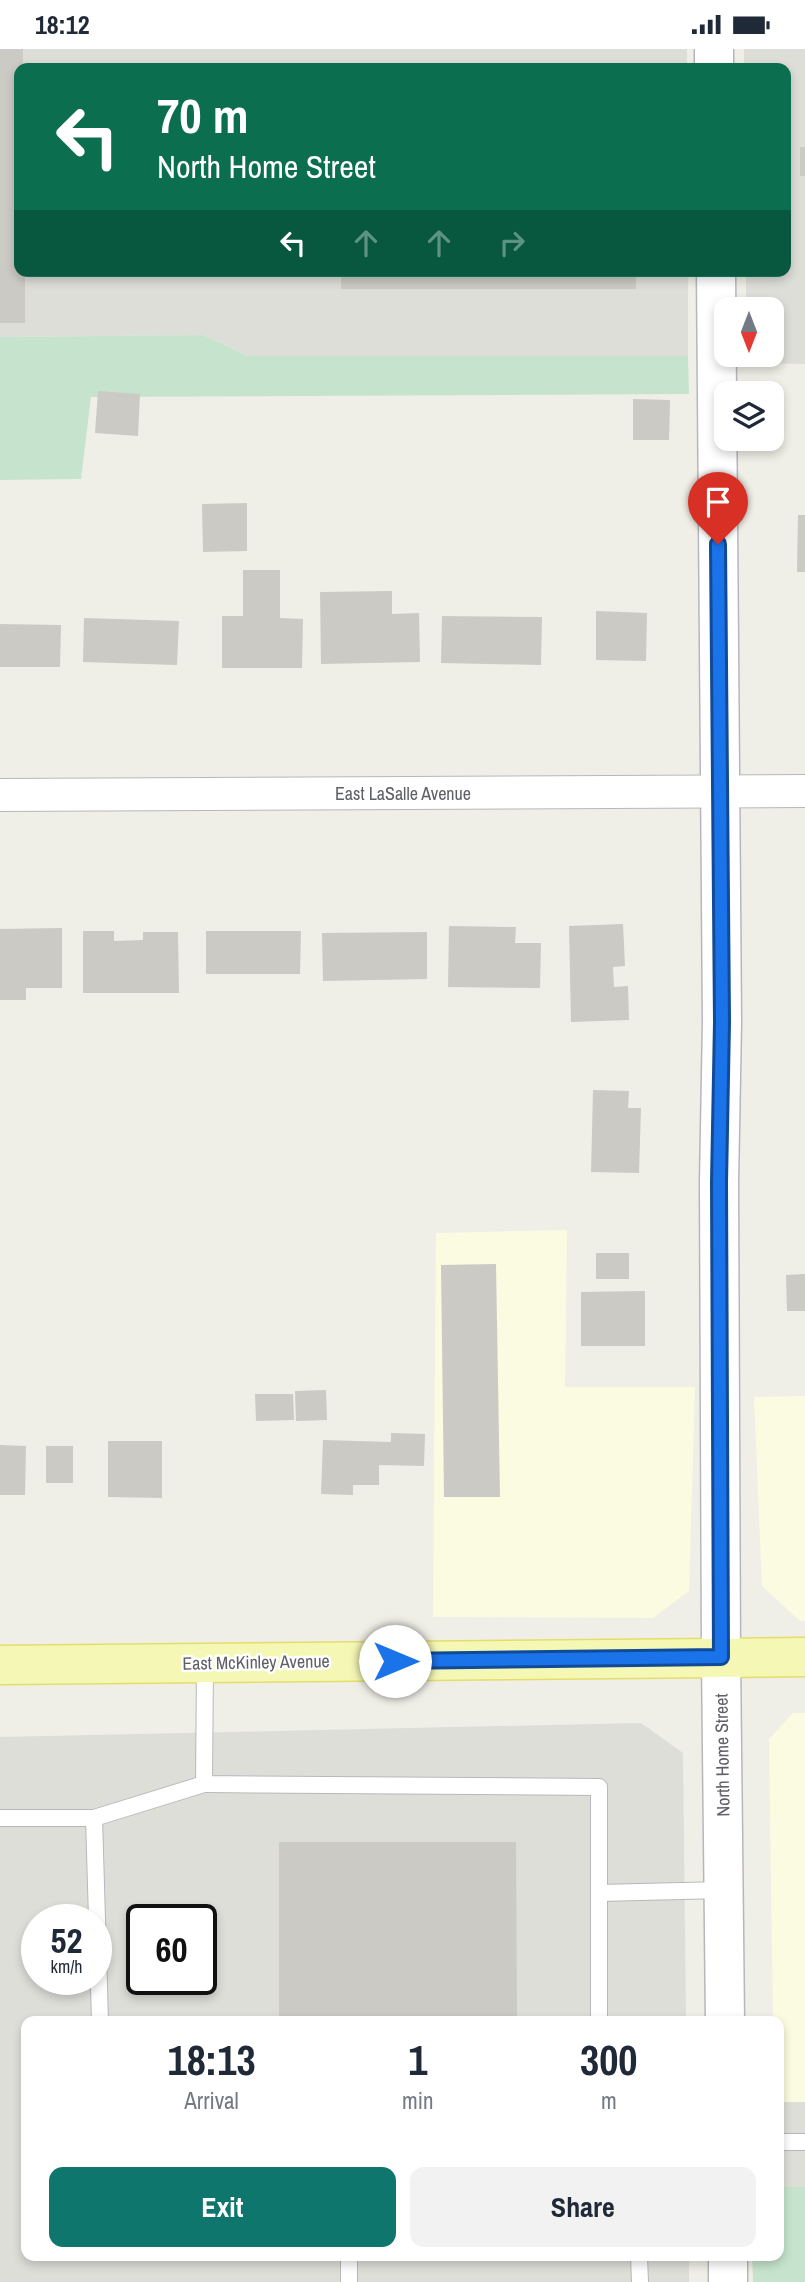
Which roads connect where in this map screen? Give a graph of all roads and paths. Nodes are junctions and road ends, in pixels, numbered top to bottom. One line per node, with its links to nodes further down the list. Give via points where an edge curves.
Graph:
1 (716, 277): 3 (street, North Home Street)
2 (805, 791): 3 (street, East LaSalle Avenue)
3 (719, 792): 4 (street, East LaSalle Avenue); 5 (street, North Home Street)
4 (0, 795)
5 (721, 1657): 6 (main road, East McKinley Avenue); 7 (main road, East McKinley Avenue); 12 (street, North Home Street)
6 (805, 1657)
7 (205, 1663): 8 (main road, East McKinley Avenue); 9 (lane)
8 (0, 1665)
9 (204, 1784): 11 (lane); 13 (lane, via 599,1787)
10 (0, 1818): 11 (lane)
11 (94, 1818): 14 (lane)
12 (723, 1890): 13 (lane); 16 (street, North Home Street)
13 (599, 1893): 15 (lane)
14 (100, 2016)
15 (599, 2016)
16 (725, 2016)
17 (784, 2142): 18 (lane)
18 (805, 2142)
19 (349, 2261): 22 (lane)
20 (639, 2261): 23 (lane)
21 (728, 2261): 24 (street)
22 (349, 2282)
23 (640, 2282)
24 (728, 2282)

